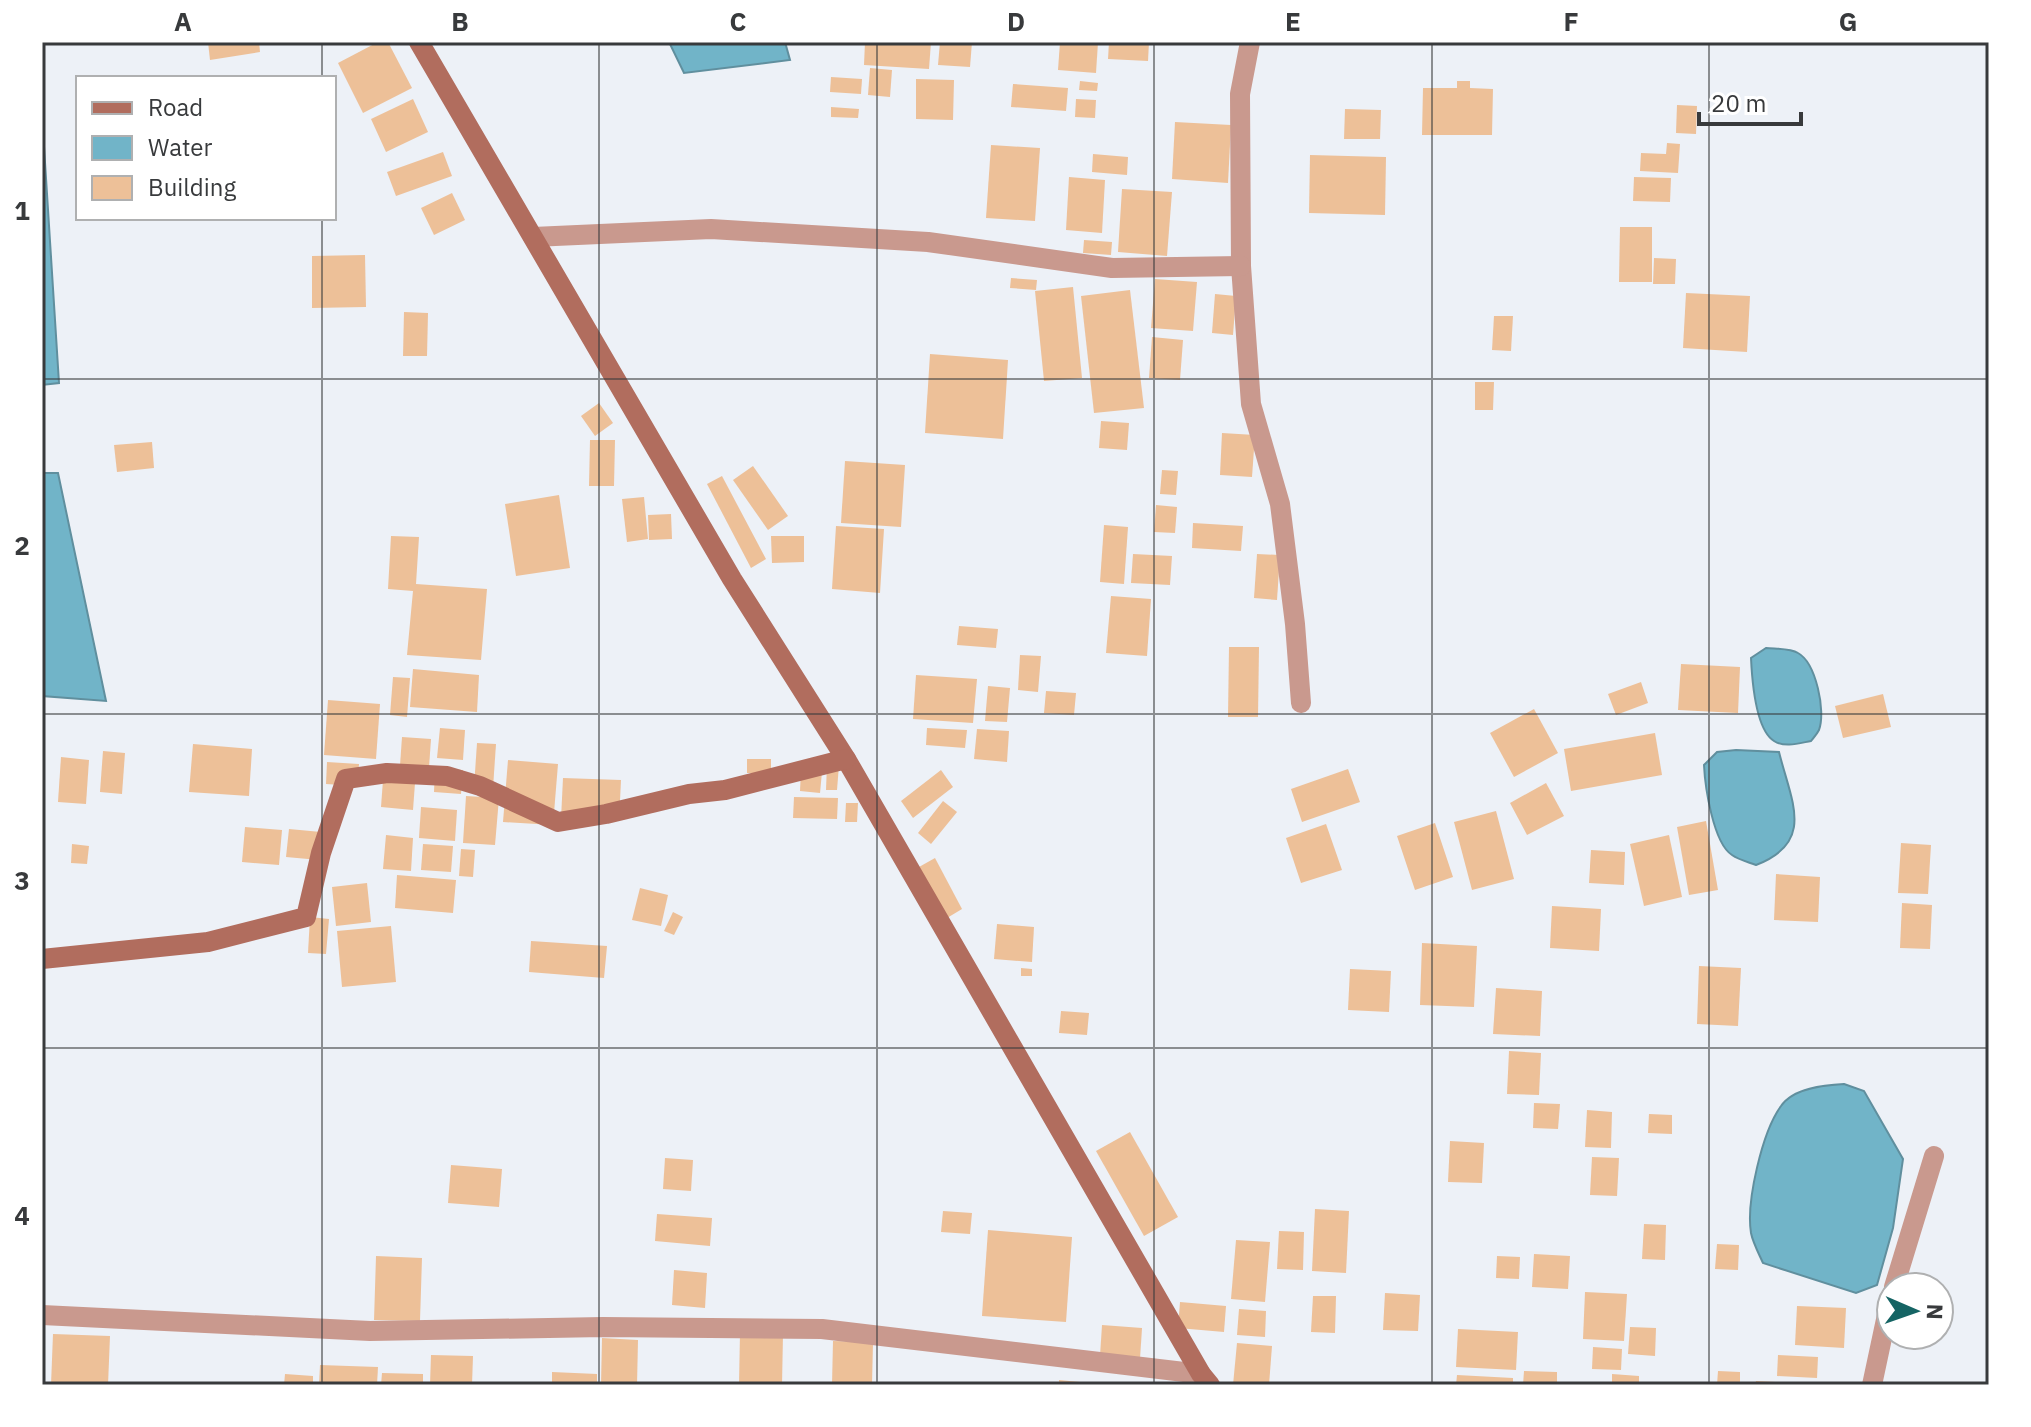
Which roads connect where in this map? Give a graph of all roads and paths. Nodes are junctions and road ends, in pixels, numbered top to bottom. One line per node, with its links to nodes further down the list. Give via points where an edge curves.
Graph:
1 (419, 42): 3 (street)
2 (1250, 42): 4 (street, via 1240,94)
3 (533, 237): 4 (street, via 711,229 928,242 1112,268); 6 (street, via 732,579)
4 (1241, 266): 5 (street, via 1251,404 1280,504)
5 (1301, 703)
6 (846, 759): 7 (street, via 725,790 558,822 447,776 387,773 346,779 306,917 208,942); 12 (street)
7 (42, 959)
8 (1934, 1156): 9 (street)
9 (1899, 1271)
10 (42, 1315): 12 (street, via 370,1331 822,1329)
11 (1879, 1351): 13 (street)
12 (1205, 1380)
13 (1872, 1385)

